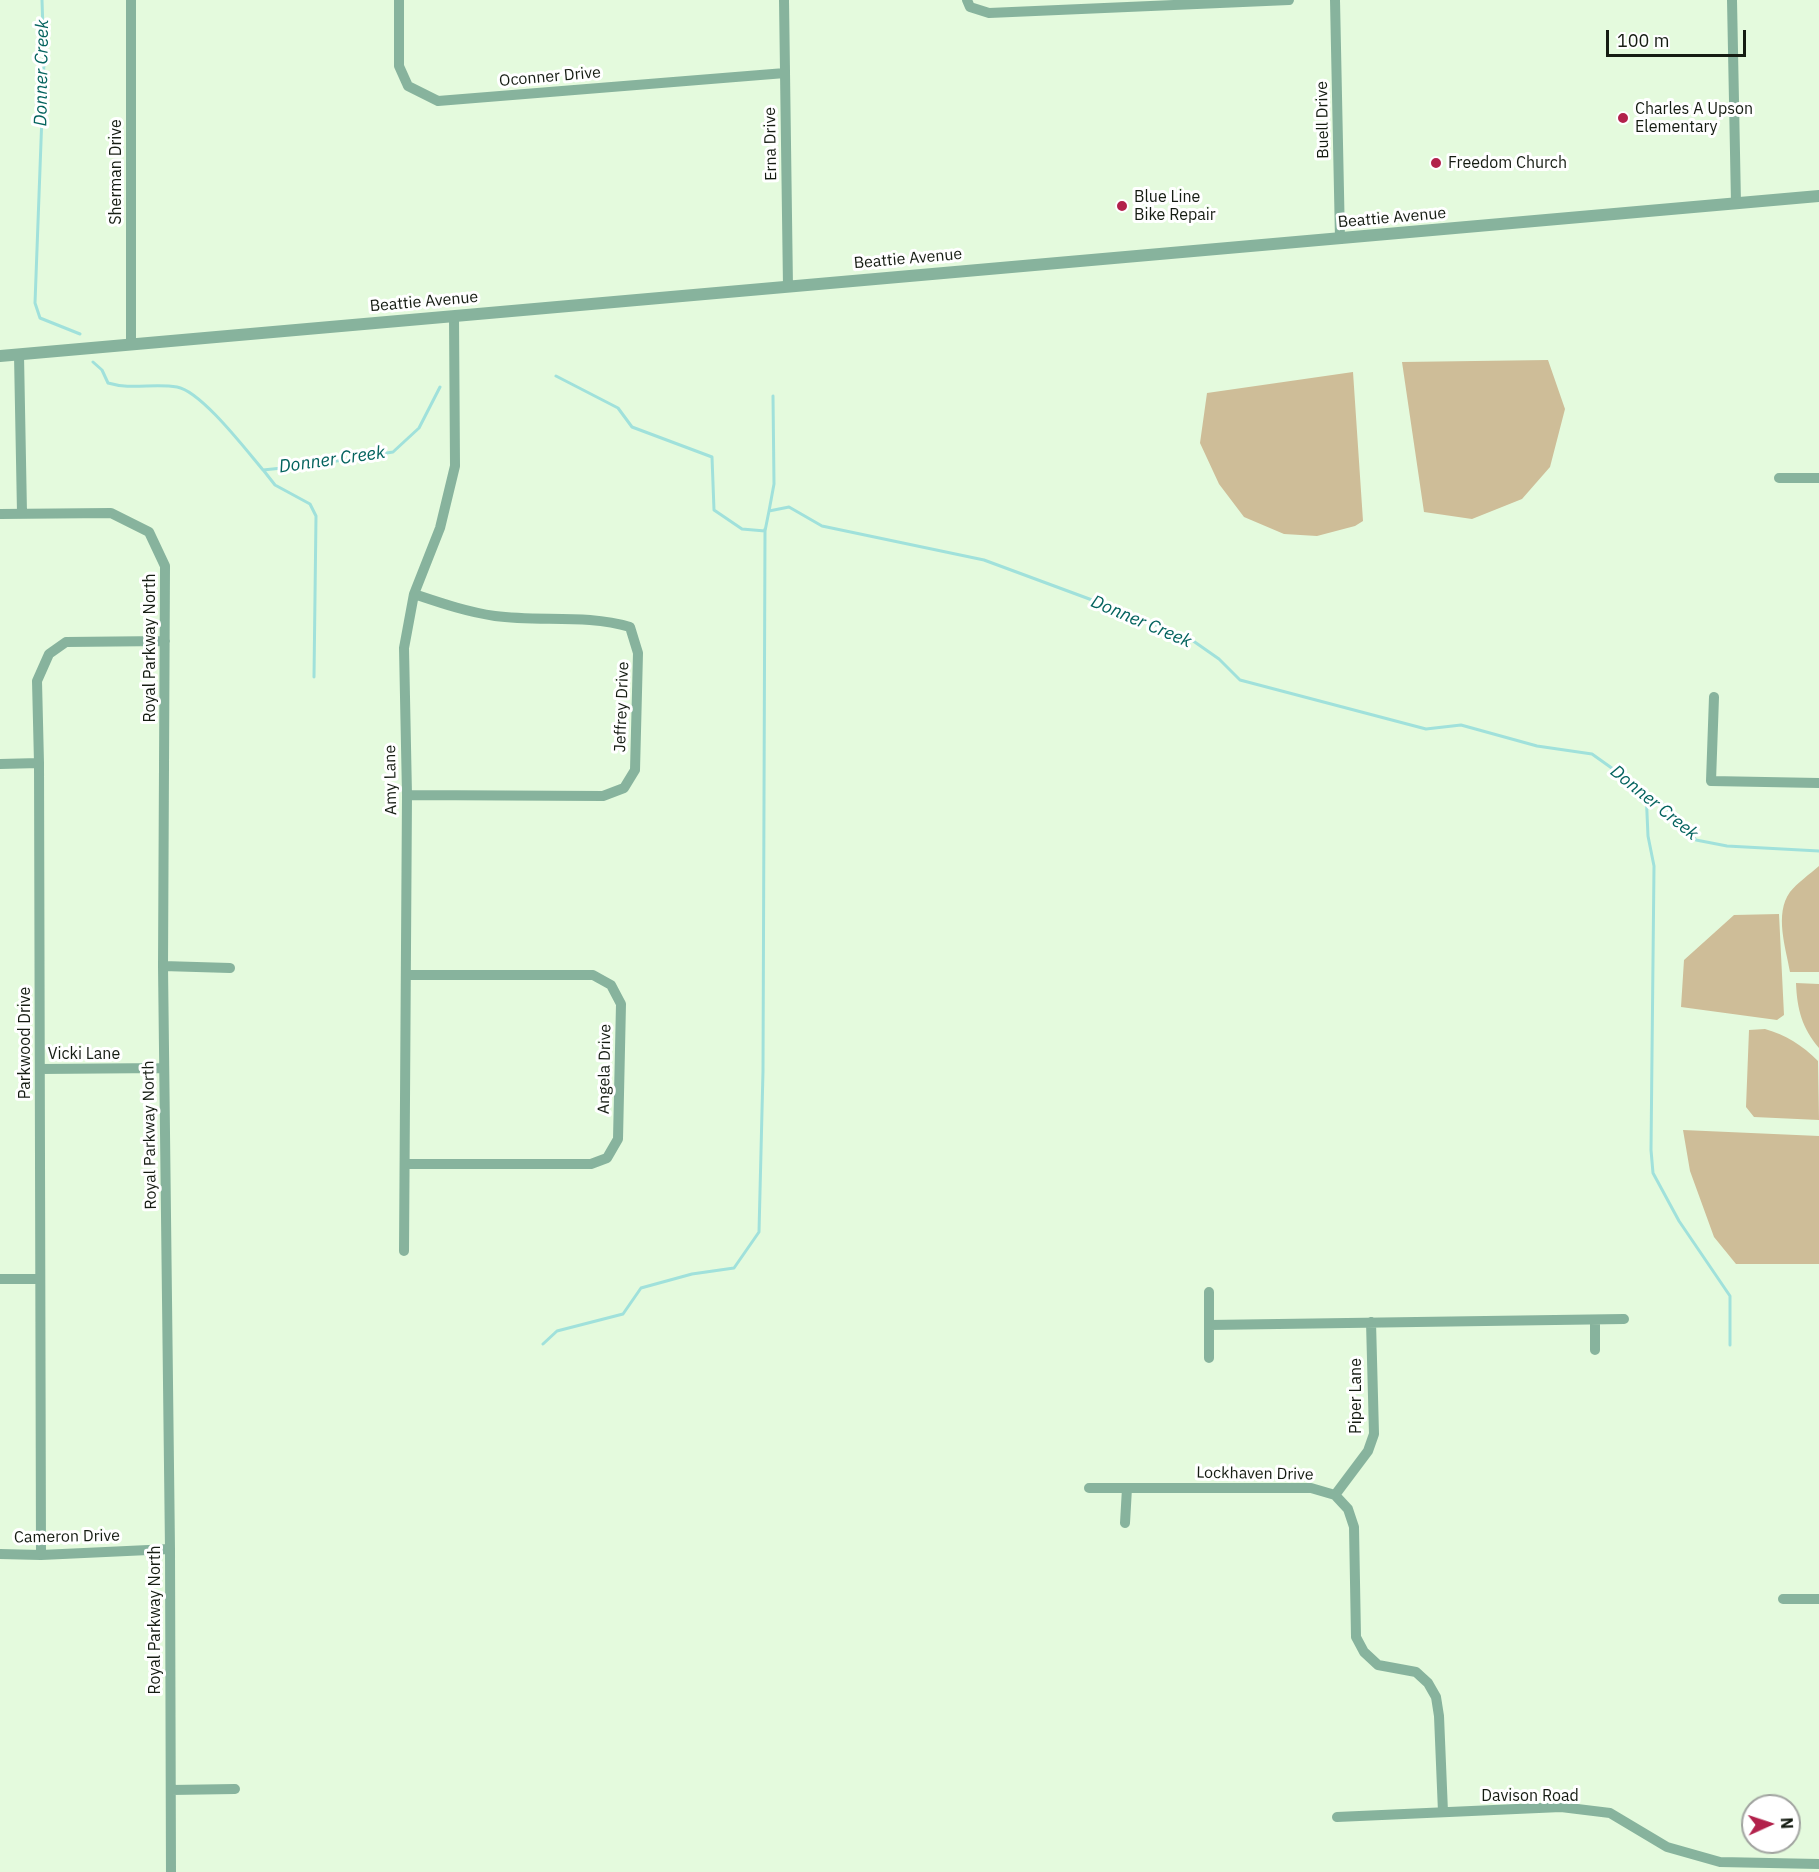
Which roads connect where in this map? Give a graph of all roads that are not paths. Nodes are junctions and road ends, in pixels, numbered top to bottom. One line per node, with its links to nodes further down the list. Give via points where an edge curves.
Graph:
1 (131, 0): 14 (street, Sherman Drive)
2 (399, 0): 8 (street, Oconner Drive, via 399,66 408,86 438,101)
3 (784, 0): 8 (street, Erna Drive)
4 (1289, 0): 7 (street, via 989,13)
5 (1335, 0): 11 (street, Buell Drive)
6 (1732, 0): 10 (street)
7 (969, 4)
8 (785, 73): 12 (street, Erna Drive)
9 (1819, 196): 10 (street, Beattie Avenue)
10 (1736, 203): 11 (street, Beattie Avenue)
11 (1340, 239): 12 (street, Beattie Avenue)
12 (788, 287): 13 (street, Beattie Avenue)
13 (454, 316): 14 (street, Beattie Avenue); 21 (street, Amy Lane, via 455,466 440,528)
14 (131, 344): 15 (street, Beattie Avenue)
15 (20, 355): 16 (street, Beattie Avenue); 19 (street)
16 (0, 356)
17 (1779, 478): 18 (street)
18 (1819, 478)
19 (22, 513): 20 (street, Royal Parkway North); 22 (street, Royal Parkway North, via 111,513 149,532 165,567)
20 (0, 514)
21 (414, 594): 27 (street, Amy Lane, via 404,648); 27 (street, Jeffrey Drive, via 454,608 496,616 609,620 630,627 638,653 635,770 624,788 603,796)
22 (165, 641): 24 (street, Parkwood Drive, via 66,642 49,654 37,681); 28 (street, Royal Parkway North)
23 (1714, 697): 26 (street, via 1711,781)
24 (39, 763): 25 (street); 32 (street, Parkwood Drive)
25 (0, 764)
26 (1819, 783)
27 (407, 795): 30 (street, Amy Lane)
28 (163, 966): 29 (street); 31 (street, Royal Parkway North)
29 (230, 968)
30 (406, 975): 33 (street, Amy Lane); 33 (street, Angela Drive, via 593,975 611,985 621,1004 618,1139 607,1158 591,1164)
31 (164, 1068): 32 (street, Vicki Lane); 48 (street, Royal Parkway North)
32 (40, 1069): 36 (street, Parkwood Drive)
33 (405, 1164): 34 (street, Amy Lane)
34 (404, 1251)
35 (0, 1279): 36 (street)
36 (40, 1279): 50 (street, Parkwood Drive)
37 (1209, 1292): 41 (street)
38 (1624, 1319): 39 (street)
39 (1595, 1320): 40 (street); 42 (street)
40 (1371, 1322): 41 (street); 46 (street, Piper Lane, via 1374,1434 1368,1451)
41 (1209, 1324): 43 (street)
42 (1595, 1350)
43 (1209, 1358)
44 (1089, 1488): 45 (street, Lockhaven Drive)
45 (1127, 1488): 46 (street, Lockhaven Drive, via 1311,1488); 47 (street)
46 (1335, 1495): 55 (street, Lockhaven Drive, via 1348,1509 1354,1527 1356,1637 1378,1665 1416,1672 1436,1697)
47 (1125, 1523)
48 (170, 1549): 50 (street, Cameron Drive); 54 (street, Royal Parkway North)
49 (0, 1554): 50 (street, Cameron Drive)
50 (40, 1555)
51 (1783, 1599): 52 (street)
52 (1819, 1599)
53 (235, 1789): 54 (street)
54 (171, 1790): 58 (street, Royal Parkway North)
55 (1443, 1812): 56 (street, Davison Road); 57 (street, Davison Road, via 1561,1807 1610,1813 1667,1847 1720,1862)
56 (1337, 1817)
57 (1819, 1864)
58 (171, 1872)

